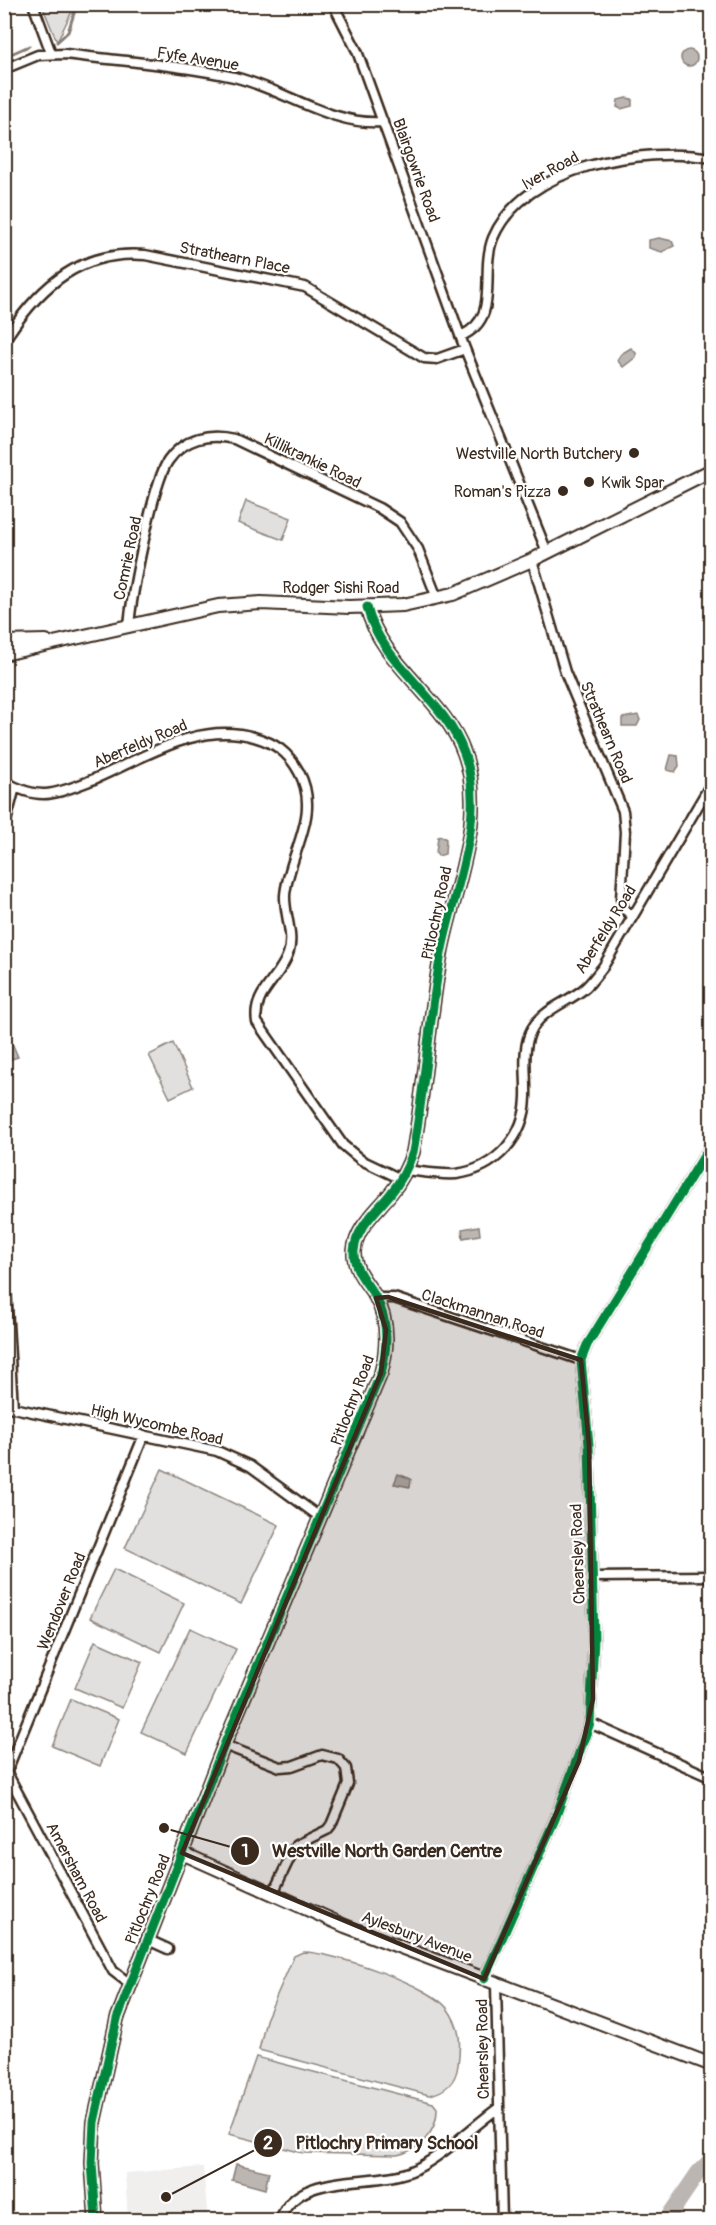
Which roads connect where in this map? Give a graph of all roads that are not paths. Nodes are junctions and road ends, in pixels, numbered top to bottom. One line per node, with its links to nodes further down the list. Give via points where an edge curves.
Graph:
1 (33, 4): 3 (street)
2 (333, 4): 5 (street, Blairgowrie Road, via 351,36)
3 (51, 53): 4 (street, Fyfe Avenue); 5 (street, Fyfe Avenue, via 231,76 345,118)
4 (4, 69)
5 (383, 122): 8 (street, Blairgowrie Road)
6 (711, 158): 8 (street, Iver Road, via 670,153 611,160 582,167 540,189 512,212 497,231 488,262 483,318 476,329)
7 (8, 335): 9 (street, Strathearn Place, via 19,318 67,272 106,256 122,254 145,255 305,287 424,358 437,359)
8 (461, 336): 9 (street, Blairgowrie Road)
9 (465, 349): 12 (street)
10 (711, 470): 12 (street, Rodger Sishi Road)
11 (156, 495): 14 (street, Killikrankie Road, via 168,461 181,448 208,436 234,439 389,513 411,535); 16 (street, Comrie Road)
12 (547, 552): 13 (street, Rodger Sishi Road)
13 (532, 560): 14 (street, Rodger Sishi Road); 24 (street, Strathearn Road, via 565,672 623,811 626,832 621,899)
14 (437, 598): 15 (street, Rodger Sishi Road)
15 (367, 607): 16 (street, Rodger Sishi Road, via 238,604); 26 (street, Pitlochry Road, via 380,639 460,741 473,797 468,839 442,952 415,1142)
16 (129, 627): 18 (street, Rodger Sishi Road)
17 (4, 642): 18 (street, Rodger Sishi Road)
18 (53, 642): 19 (street, Rodger Sishi Road)
19 (4, 654)
20 (4, 781): 22 (street, Aberfeldy Road)
21 (711, 782): 24 (street, Aberfeldy Road)
22 (15, 787): 23 (street); 26 (street, Aberfeldy Road, via 45,795 65,790 211,732 251,736 271,742 285,753 305,786 307,817 285,895 290,949 259,1000 258,1022 343,1145 361,1160)
23 (4, 830)
24 (631, 915): 26 (street, Aberfeldy Road, via 603,967 587,987 541,1017 532,1028 526,1049 525,1111 518,1132 505,1150 481,1166 459,1173)
25 (711, 1143): 29 (street)
26 (404, 1174): 28 (street, Pitlochry Road, via 363,1227 354,1248 356,1265)
27 (4, 1255): 30 (street)
28 (376, 1298): 29 (street, Clackmannan Road, via 394,1299); 32 (street, Pitlochry Road, via 386,1330 384,1363)
29 (580, 1360): 34 (street, Chearsley Road, via 589,1445)
30 (9, 1407): 31 (street, High Wycombe Road)
31 (144, 1436): 32 (street, High Wycombe Road, via 205,1448 240,1461); 37 (street, Wendover Road)
32 (321, 1518): 36 (street, Pitlochry Road)
33 (711, 1576): 34 (street)
34 (592, 1577): 35 (street, Chearsley Road, via 594,1672)
35 (590, 1723): 38 (street); 43 (street, Chearsley Road, via 555,1819)
36 (224, 1744): 39 (street, Pitlochry Road); 40 (street, via 280,1767 327,1755 346,1768 348,1788 331,1824 327,1830 296,1845)
37 (6, 1773): 44 (street, Amersham Road, via 113,1971)
38 (711, 1778)
39 (182, 1853): 40 (street, Aylesbury Avenue); 41 (street, Pitlochry Road)
40 (273, 1893): 43 (street, Aylesbury Avenue, via 345,1926)
41 (146, 1939): 42 (street); 44 (street, Pitlochry Road)
42 (168, 1949)
43 (484, 1979): 45 (street, Aylesbury Avenue)
44 (130, 1984): 48 (street, Pitlochry Road, via 117,2019 94,2122)
45 (496, 1985): 46 (street, Aylesbury Avenue); 47 (street, Chearsley Road)
46 (711, 2065)
47 (497, 2109): 49 (street, via 415,2169 311,2189 293,2200); 50 (street, Chearsley Road)
48 (96, 2220)
49 (280, 2220)
50 (502, 2220)

